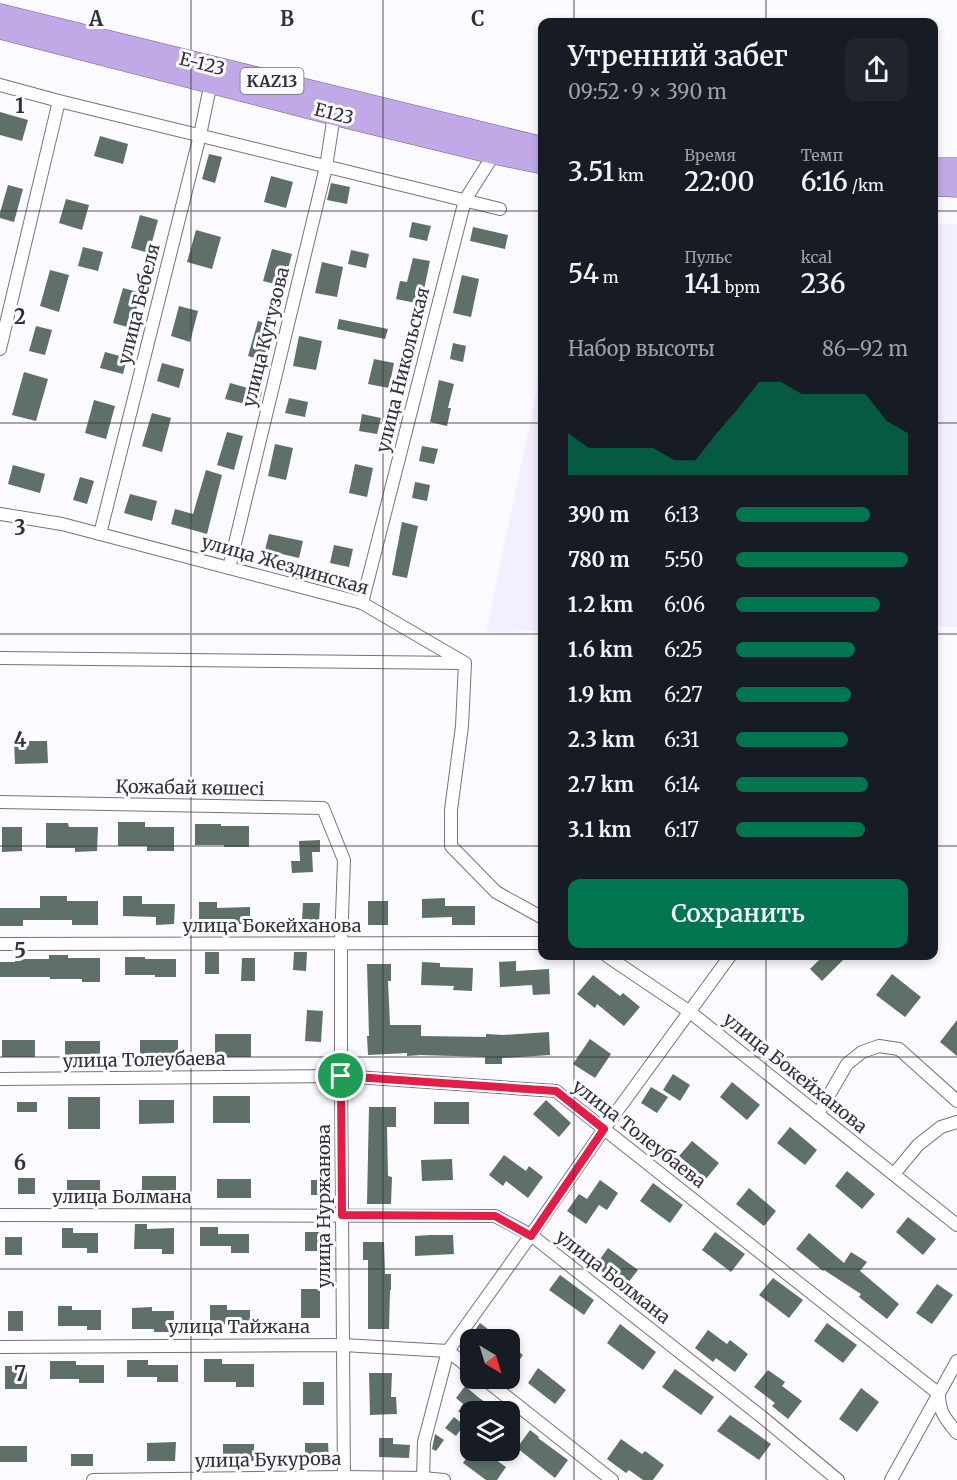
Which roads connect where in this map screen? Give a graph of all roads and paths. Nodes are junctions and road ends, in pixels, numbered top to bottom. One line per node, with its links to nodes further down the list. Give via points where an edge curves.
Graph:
1 (0, 14): 8 (main road, Е-123 / KAZ13)
2 (0, 29): 3 (main road, Е123 / KAZ13)
3 (211, 82): 6 (main road, Е123 / KAZ13); 7 (street, улица Бебеля)
4 (0, 85): 5 (street)
5 (59, 101): 7 (street); 18 (street)
6 (334, 115): 9 (main road, Е123 / KAZ13); 11 (street, улица Кутузова)
7 (200, 135): 11 (street); 20 (street, улица Бебеля)
8 (538, 146)
9 (494, 154): 10 (main road, KAZ13); 16 (street, улица Никольская)
10 (538, 163)
11 (326, 166): 16 (street); 21 (street, улица Кутузова)
12 (938, 168): 13 (main road)
13 (957, 168)
14 (938, 186): 15 (main road)
15 (957, 187)
16 (465, 201): 17 (street); 22 (street, улица Никольская)
17 (500, 209)
18 (0, 349)
19 (0, 514): 20 (street, улица Жездинская)
20 (100, 534): 21 (street, улица Жездинская)
21 (229, 568): 22 (street, улица Жездинская)
22 (362, 603): 24 (street, улица Жездинская)
23 (0, 658): 24 (street)
24 (465, 663): 27 (street, via 451,846 496,892)
25 (0, 802): 26 (street, Қожабай көшесі, via 323,808)
26 (344, 860): 30 (street, улица Нуржанова)
27 (538, 915)
28 (538, 943): 30 (street, улица Бокейханова)
29 (0, 944): 30 (street, улица Бокейханова)
30 (341, 944): 34 (street, улица Нуржанова)
31 (613, 960): 33 (street, улица Бокейханова)
32 (727, 960): 33 (street)
33 (690, 1012): 37 (street, улица Бокейханова); 39 (street)
34 (341, 1076): 35 (street, улица Толеубаева); 39 (street, улица Толеубаева, via 556,1091); 42 (street, улица Нуржанова)
35 (0, 1079)
36 (957, 1101): 37 (street, via 899,1049 879,1046 862,1052 847,1064)
37 (818, 1114): 40 (street, улица Бокейханова)
38 (957, 1122): 40 (street, via 941,1127 918,1145)
39 (604, 1129): 44 (street); 51 (street, улица Толеубаева)
40 (894, 1174): 43 (street, улица Бокейханова)
41 (0, 1215): 42 (street, улица Болмана)
42 (342, 1215): 44 (street, улица Болмана, via 495,1216); 45 (street, улица Нуржанова)
43 (957, 1225)
44 (531, 1236): 47 (street); 58 (street, улица Болмана)
45 (343, 1345): 46 (street, улица Тайжана); 47 (street, улица Тайжана); 54 (street, улица Нуржанова)
46 (0, 1347)
47 (448, 1351): 48 (street); 53 (street, via 424,1442)
48 (460, 1360)
49 (957, 1361): 51 (street)
50 (497, 1389): 57 (street)
51 (939, 1394): 52 (street, via 941,1413); 59 (street)
52 (957, 1433)
53 (423, 1478): 54 (street, улица Букурова); 56 (street, улица Букурова)
54 (344, 1479): 55 (street, улица Букурова)
55 (93, 1480)
56 (444, 1480)
57 (612, 1480)
58 (838, 1480)
59 (891, 1480)

